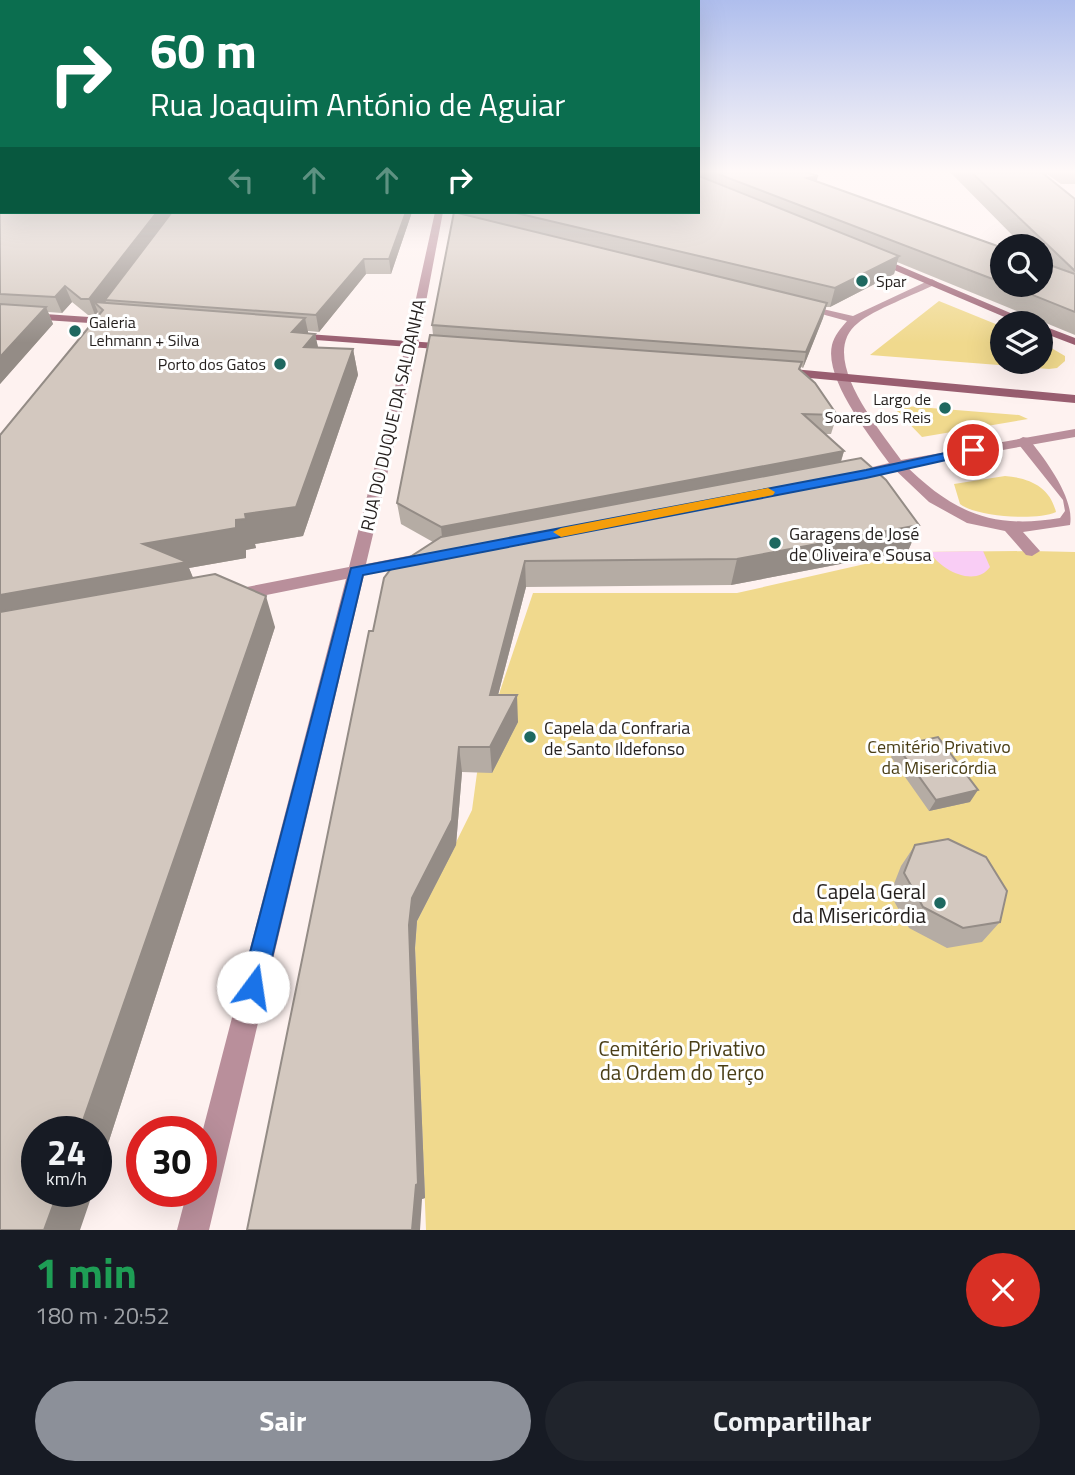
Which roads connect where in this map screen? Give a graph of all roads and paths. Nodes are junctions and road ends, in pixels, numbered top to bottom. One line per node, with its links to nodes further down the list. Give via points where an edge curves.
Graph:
1 (436, 228): 15 (street, RUA DO DUQUE DA SALDANHA)
2 (869, 257): 3 (main road)
3 (932, 282): 6 (main road); 8 (street)
4 (110, 304): 9 (street)
5 (795, 306): 8 (street)
6 (1000, 311)
7 (0, 314): 9 (main road)
8 (853, 320): 18 (street, via 836,346)
9 (100, 321): 10 (main road); 11 (street)
10 (134, 323)
11 (92, 332)
12 (1053, 333): 14 (main road)
13 (279, 335): 15 (main road)
14 (1075, 342)
15 (412, 344): 16 (main road); 27 (street, RUA DO DUQUE DA SALDANHA)
16 (457, 348)
17 (766, 371): 18 (main road)
18 (842, 377): 19 (main road); 22 (street)
19 (1075, 399)
20 (1075, 433): 21 (street)
21 (1023, 441): 22 (street); 24 (street, via 1070,499 1073,511 1065,522)
22 (897, 465): 23 (street); 24 (street, via 939,504 983,525)
23 (844, 478)
24 (1011, 528): 25 (street)
25 (1032, 551)
26 (438, 556): 27 (street)
27 (357, 571): 28 (street); 29 (street, RUA DO DUQUE DA SALDANHA)
28 (215, 598)
29 (193, 1230)

